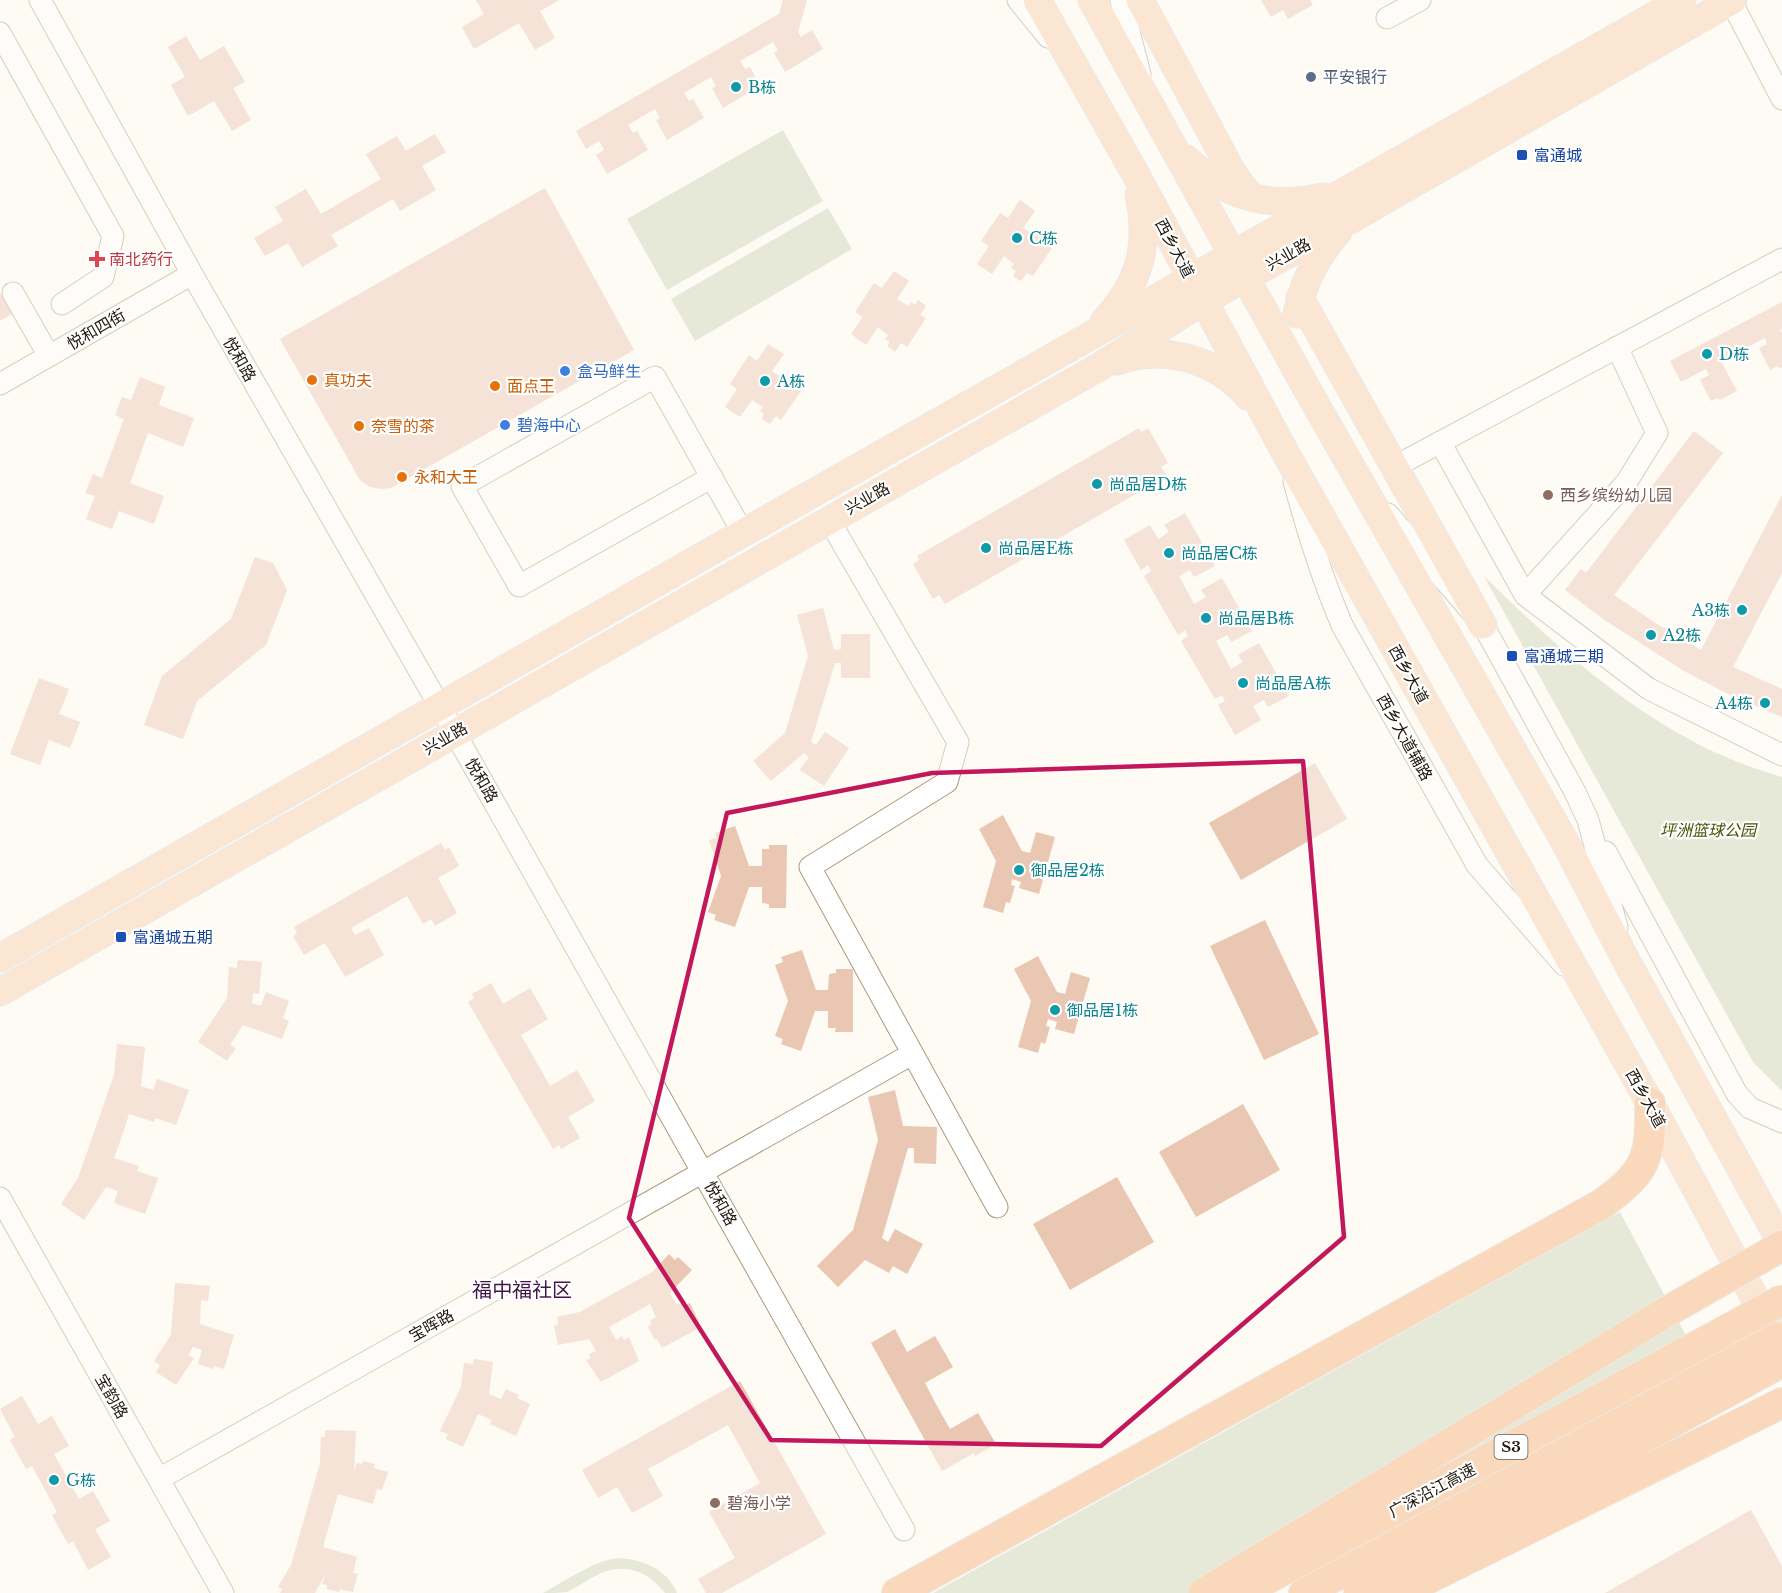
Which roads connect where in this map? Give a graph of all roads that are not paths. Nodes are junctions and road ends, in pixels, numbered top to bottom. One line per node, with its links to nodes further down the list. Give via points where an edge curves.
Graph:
1 (40, 0): 22 (street, 悦和路)
2 (1018, 0): 12 (street)
3 (1037, 0): 12 (main road, 西乡大道)
4 (1092, 0): 13 (main road)
5 (1121, 0): 13 (street)
6 (1140, 0): 18 (main road, via 1231,170)
7 (1420, 0): 10 (street)
8 (1732, 1): 14 (street); 19 (main road, 兴业路)
9 (1669, 3): 17 (main road, 兴业路)
10 (1387, 18)
11 (0, 33): 26 (street, via 113,237 104,278)
12 (1081, 80): 16 (main road, 西乡大道)
13 (1146, 98): 15 (main road)
14 (1782, 99)
15 (1168, 139): 18 (main road, via 1209,179); 21 (main road)
16 (1135, 173): 23 (main road, 西乡大道); 27 (main road, via 1143,214 1141,263 1121,302)
17 (1345, 191): 18 (main road, via 1302,202); 21 (main road, 兴业路)
18 (1252, 198)
19 (1353, 218): 21 (main road, 兴业路); 25 (main road, via 1319,256)
20 (1782, 259): 28 (street)
21 (1240, 266): 23 (main road, 兴业路); 32 (main road)
22 (192, 274): 29 (street, 悦和四街); 42 (street, 悦和路)
23 (1197, 290): 27 (main road, 兴业路); 30 (main road, 兴业路); 33 (main road, 西乡大道)
24 (13, 293): 29 (street)
25 (1300, 298): 32 (main road, via 1296,317 1298,354); 35 (main road)
26 (62, 304)
27 (1084, 340): 39 (main road, 兴业路)
28 (1617, 347): 34 (street); 40 (street, via 1657,433 1626,483)
29 (49, 356): 31 (street, 悦和四街)
30 (1099, 367): 33 (main road, via 1143,354 1193,359 1224,374); 38 (main road, 兴业路)
31 (0, 384)
32 (1307, 389): 37 (main road)
33 (1265, 414): 50 (main road, 西乡大道)
34 (1440, 442): 35 (street); 40 (street)
35 (1394, 466): 41 (main road)
36 (712, 477): 36 (street, via 655,377 462,486 519,586); 39 (street)
37 (1364, 487): 41 (street); 47 (main road, via 1565,842)
38 (829, 519): 43 (main road, 兴业路); 49 (street, via 958,742 947,782 810,867)
39 (743, 533): 42 (main road, 兴业路)
40 (1525, 595): 44 (street, via 1648,689)
41 (1483, 625): 45 (street)
42 (440, 706): 43 (street, 悦和路); 46 (main road, 兴业路)
43 (455, 733): 48 (main road, 兴业路); 52 (street, 悦和路)
44 (1782, 755)
45 (1588, 820): 47 (street); 51 (street, via 1737,1094 1750,1108)
46 (0, 958)
47 (1627, 963): 55 (main road)
48 (0, 992)
49 (912, 1054): 52 (street, 宝晖路); 54 (street)
50 (1650, 1103): 57 (main road, 西乡大道); 62 (highway, via 1648,1149 1643,1166 1602,1204)
51 (1782, 1122)
52 (703, 1171): 59 (street, 宝晖路); 60 (street, 悦和路)
53 (0, 1198): 59 (street, 宝韵路)
54 (997, 1207)
55 (1782, 1245): 63 (highway, bridge)
56 (1782, 1300): 64 (highway, 广深沿江高速 / S3, bridge)
57 (1780, 1349): 65 (highway); 66 (highway)
58 (1782, 1403): 67 (highway)
59 (159, 1479): 61 (street, 宝韵路)
60 (904, 1530)
61 (224, 1593)
62 (897, 1593)
63 (1204, 1593)
64 (1241, 1593)
65 (1304, 1593)
66 (1359, 1593)
67 (1399, 1593)

